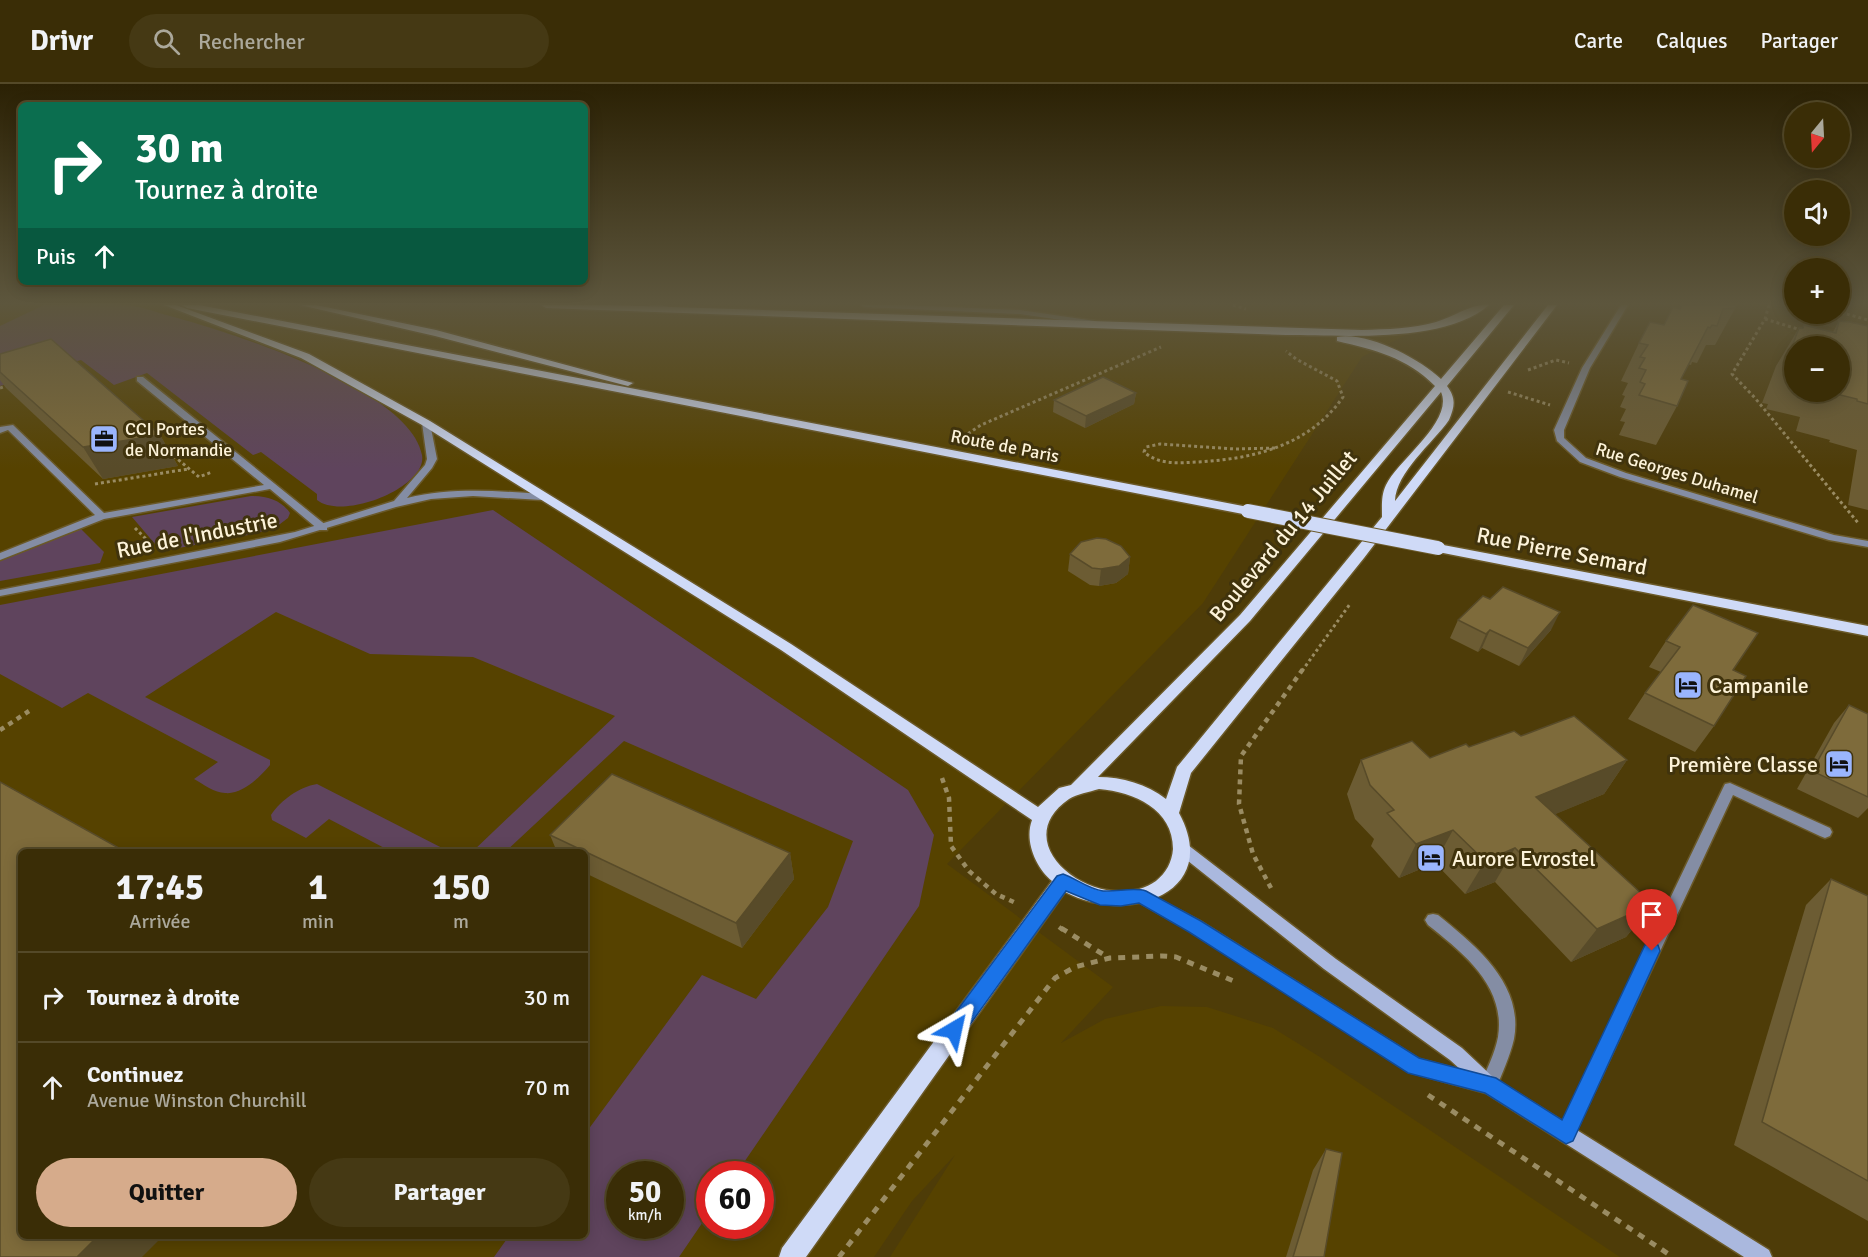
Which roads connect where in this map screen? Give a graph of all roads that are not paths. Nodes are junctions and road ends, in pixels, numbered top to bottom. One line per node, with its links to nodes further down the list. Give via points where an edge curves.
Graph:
1 (312, 360): 11 (main road)
2 (464, 360): 10 (main road, Route de Paris)
3 (539, 360): 10 (main road, Route de Paris)
4 (1408, 360): 9 (main road)
5 (1461, 360): 9 (main road, Boulevard du 14 Juillet)
6 (1509, 360): 18 (main road)
7 (1591, 360): 20 (street, Rue Georges Duhamel, via 1559,430 1560,440 1583,460 1623,475)
8 (140, 379): 13 (street)
9 (1440, 384): 18 (main road, via 1449,405 1442,420 1390,486); 24 (main road, Boulevard du 14 Juillet, via 1245,618)
10 (756, 416): 16 (main road, Route de Paris)
11 (426, 423): 14 (main road); 15 (street, via 432,459)
12 (0, 430): 17 (street, via 10,427)
13 (272, 486): 17 (street); 19 (street)
14 (542, 497): 15 (street, Rue de l'Industrie, via 476,493); 26 (main road, via 786,647)
15 (398, 503): 19 (street, Rue de l'Industrie)
16 (1248, 511): 23 (main road, Rue Pierre Semard, bridge)
17 (102, 516): 21 (street)
18 (1388, 518): 25 (main road, via 1184,771)
19 (323, 528): 22 (street, Rue de l'Industrie)
20 (1868, 544)
21 (0, 557)
22 (0, 592)
23 (1868, 632)
24 (1079, 785): 25 (main road, via 1119,784 1156,800); 26 (main road, via 1048,803)
25 (1170, 813): 28 (main road, via 1180,831)
26 (1040, 817): 29 (main road, via 1036,833 1039,850)
27 (1825, 832): 33 (street, via 1730,788)
28 (1183, 849): 30 (main road, via 1172,878); 32 (main road, via 1330,964 1456,1054)
29 (1063, 881): 30 (main road, via 1100,897); 34 (main road)
30 (1140, 896): 32 (main road, via 1195,926 1415,1066)
31 (1433, 920): 32 (street, via 1471,950 1493,976 1507,1010 1506,1036)
32 (1489, 1085): 33 (main road)
33 (1566, 1134): 35 (main road)
34 (791, 1257)
35 (1762, 1257)

